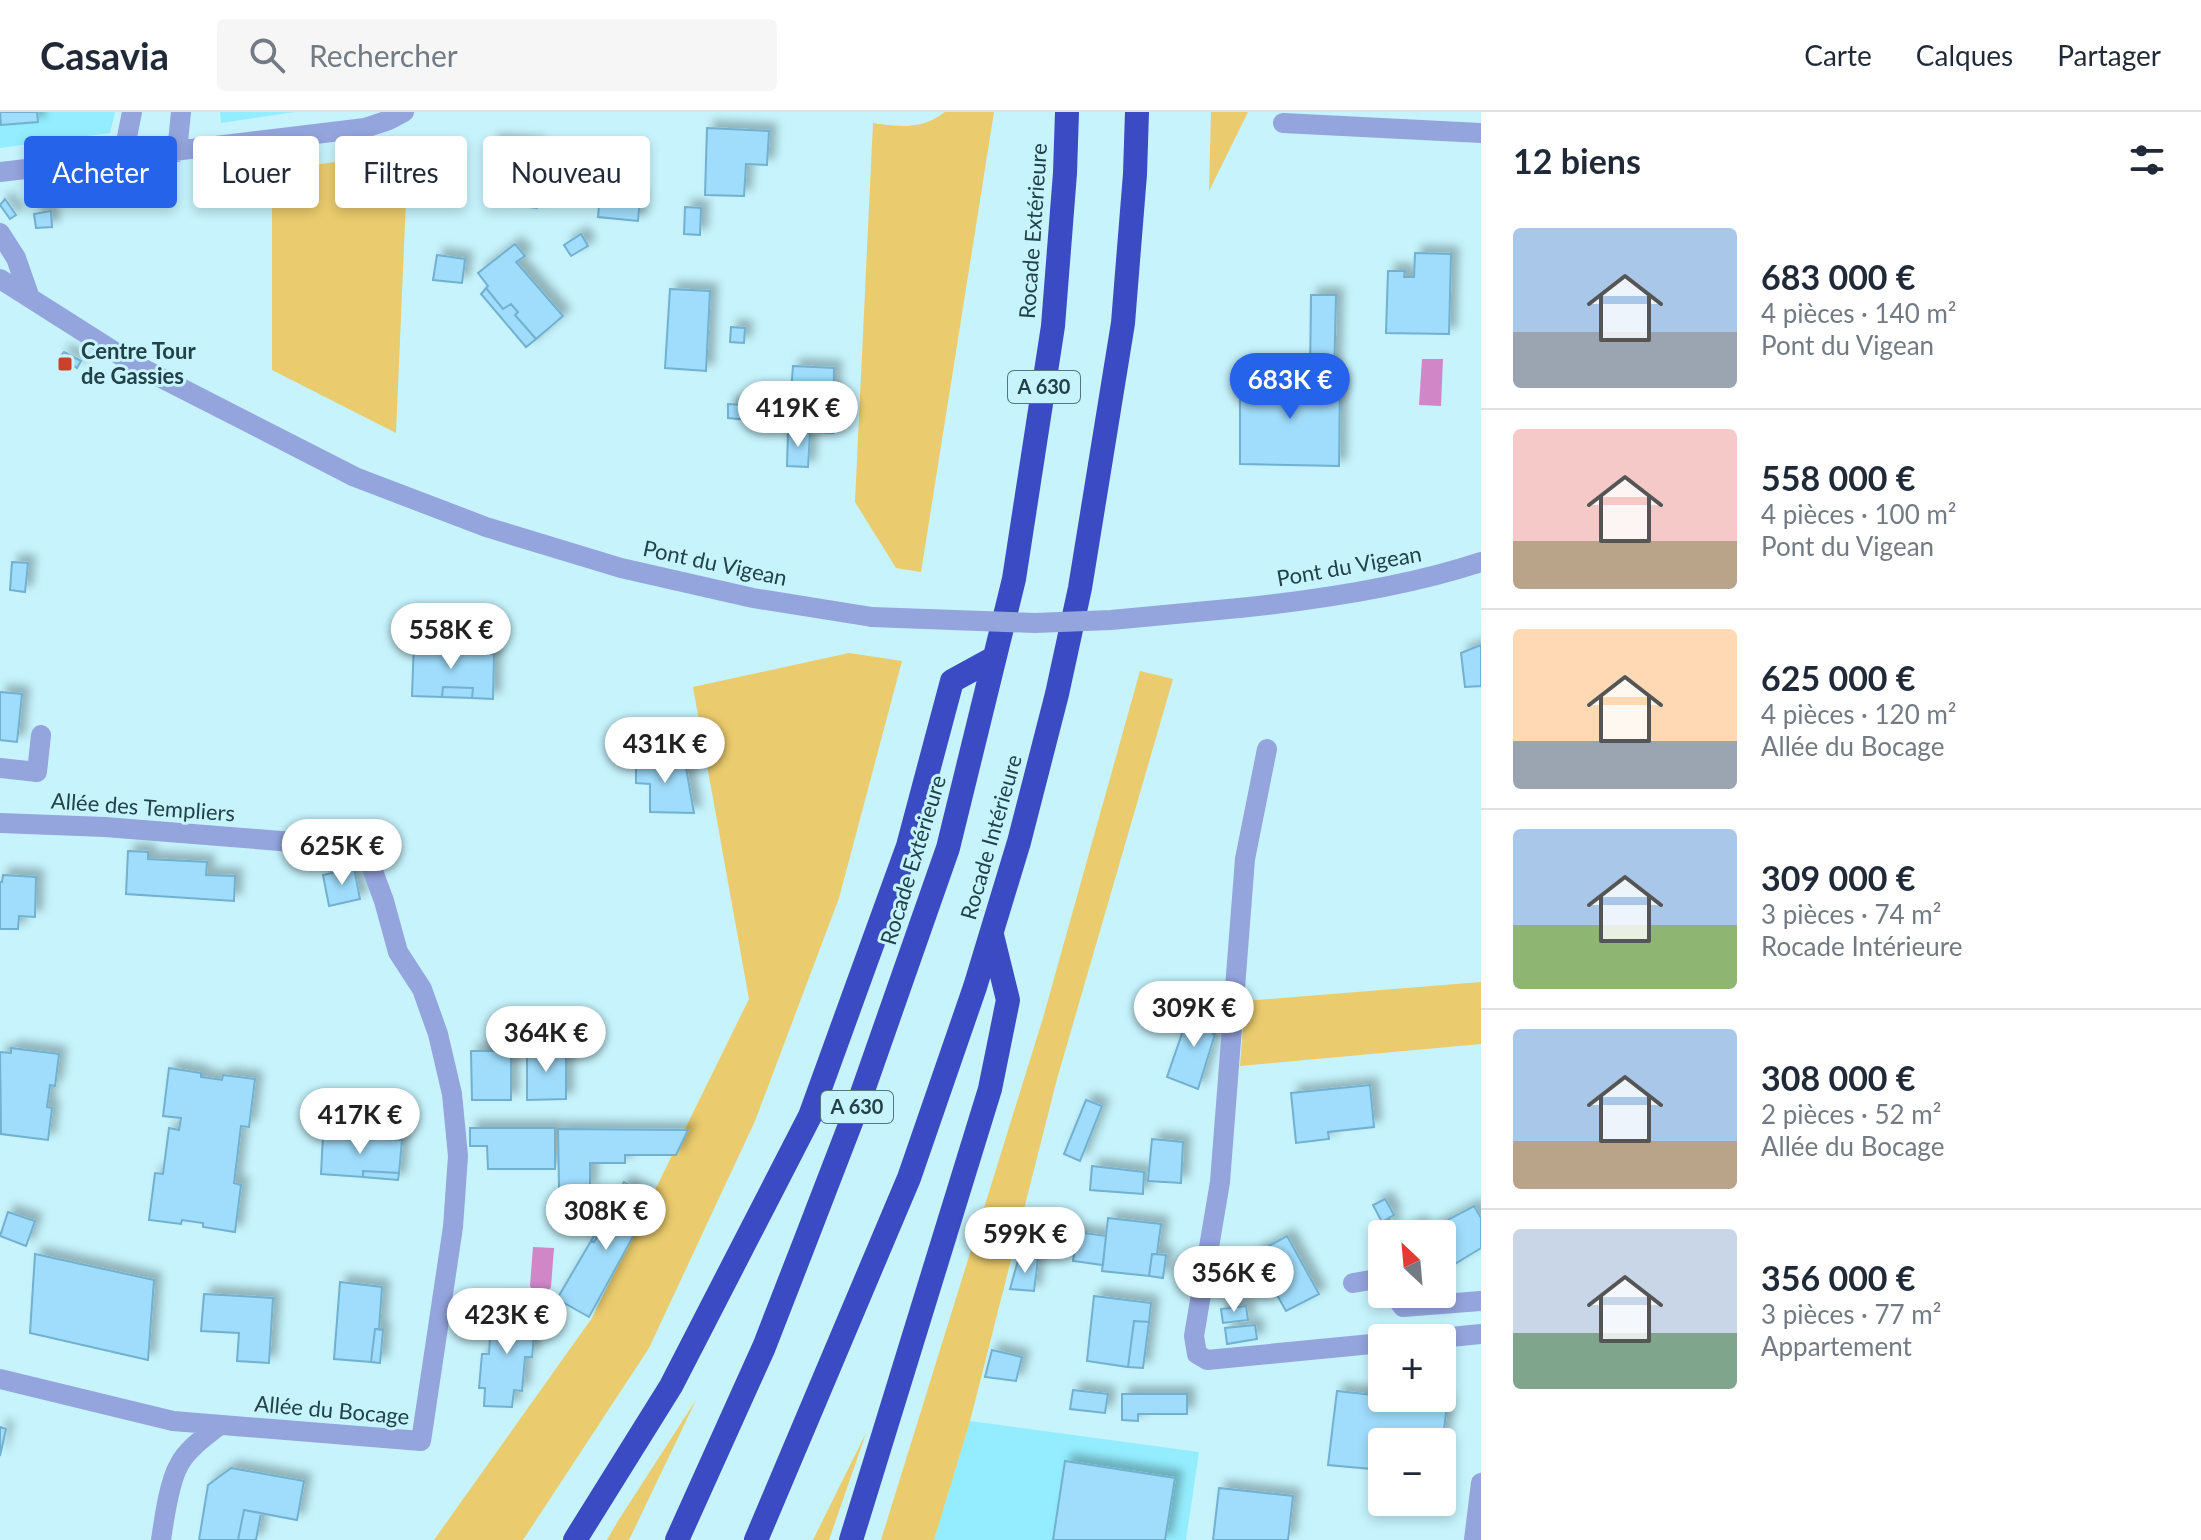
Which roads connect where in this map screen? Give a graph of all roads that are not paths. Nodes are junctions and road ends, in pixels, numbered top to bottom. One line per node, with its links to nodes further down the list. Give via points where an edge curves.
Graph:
1 (132, 112): 8 (street)
2 (181, 112): 9 (street)
3 (404, 112): 9 (street, via 365,128)
4 (1067, 112): 16 (highway, Rocade Extérieure / A 630, via 1053,326 1014,579)
5 (1137, 112): 22 (highway, Rocade Intérieure / A 630, via 1123,323 1080,588 1023,827)
6 (1283, 123): 7 (street)
7 (1481, 133)
8 (127, 136)
9 (177, 152)
10 (24, 169): 11 (street)
11 (0, 172)
12 (0, 233): 14 (street, via 16,258)
13 (0, 279): 14 (street, Pont du Vigean)
14 (30, 298): 15 (street, Pont du Vigean, bridge, via 134,364 355,477 486,527 753,598 872,617 1111,620 1304,601)
15 (1481, 562)
16 (994, 658): 34 (highway, via 952,681 908,846 810,1116 671,1386); 35 (highway, Rocade Extérieure / A 630, via 948,848 860,1099 764,1347)
17 (41, 735): 19 (street, via 37,772)
18 (1267, 749): 29 (street, via 1245,859 1220,1182 1194,1336 1197,1354 1207,1360)
19 (0, 768)
20 (0, 823): 21 (street, Allée des Templiers)
21 (331, 845): 31 (street, Allée du Bocage, via 353,845 370,863 398,952 422,989 438,1034 452,1094 458,1156 453,1227 421,1441)
22 (992, 932): 36 (highway, Rocade Intérieure / A 630, via 909,1178); 37 (highway, via 1008,1000 990,1089)
23 (1368, 1280): 24 (street)
24 (1353, 1283)
25 (1481, 1301): 26 (street)
26 (1456, 1303)
27 (1481, 1334): 28 (street)
28 (1456, 1336)
29 (1368, 1344)
30 (0, 1379): 31 (street, Allée du Bocage, via 173,1421)
31 (220, 1425): 33 (street, via 179,1465)
32 (1481, 1483): 38 (street)
33 (161, 1540)
34 (575, 1540)
35 (677, 1540)
36 (756, 1540)
37 (851, 1540)
38 (1474, 1540)

